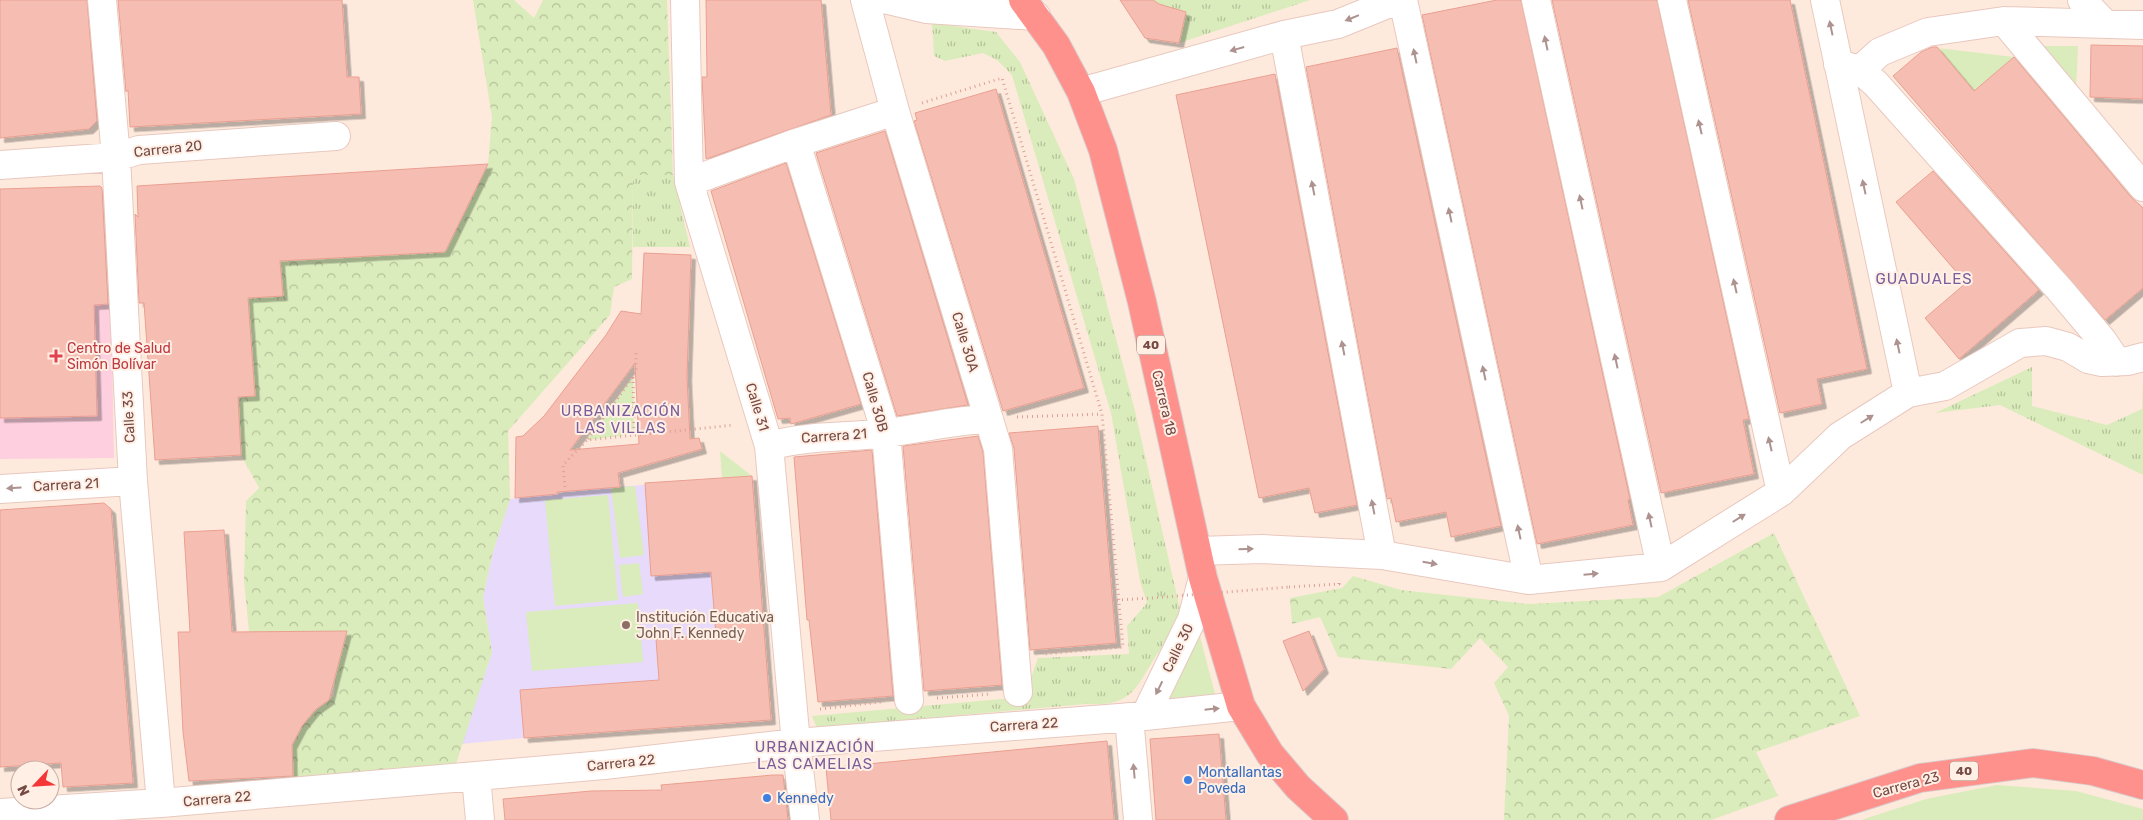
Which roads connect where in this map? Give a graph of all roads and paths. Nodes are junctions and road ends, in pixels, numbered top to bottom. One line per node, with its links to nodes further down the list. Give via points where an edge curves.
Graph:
1 (102, 0): 21 (street, Calle 33)
2 (685, 0): 24 (street, Calle 31)
3 (865, 0): 18 (street, Calle 30A)
4 (888, 0): 11 (street, via 926,9)
5 (1397, 0): 15 (street, one-way to 15, via 1338,24)
6 (1403, 0): 44 (street, one-way to 6)
7 (1536, 0): 42 (street, one-way to 7)
8 (1672, 0): 39 (street, one-way to 8)
9 (1825, 0): 16 (street, one-way to 9)
10 (2082, 0): 13 (street)
11 (1030, 8): 17 (highway, Carrera 18 / 40, via 1056,45)
12 (2004, 21): 13 (street); 16 (street, via 1928,32); 22 (street)
13 (2105, 24): 14 (street)
14 (2143, 25)
15 (1284, 35): 17 (street, one-way to 17); 41 (street, one-way to 15)
16 (1849, 67): 27 (street, via 1876,84 2102,340); 29 (street, one-way to 16)
17 (1081, 92): 40 (highway, Carrera 18 / 40, via 1103,150 1140,292)
18 (895, 111): 20 (street); 30 (path, via 1002,78); 31 (street, Calle 30A)
19 (336, 136): 21 (street, Carrera 20, via 139,150)
20 (796, 143): 24 (street); 32 (street, Calle 30B)
21 (116, 157): 23 (street, Carrera 20); 36 (street, Calle 33)
22 (2134, 165): 25 (street)
23 (0, 166)
24 (689, 182): 34 (street, Calle 31)
25 (2143, 186)
26 (636, 353): 28 (path, via 636,370)
27 (2130, 359): 29 (street, via 2102,362 2088,359 2068,346 2046,341 2020,344 1945,386)
28 (632, 377): 33 (path); 35 (path)
29 (1908, 393): 39 (street, one-way to 29, via 1840,436)
30 (1102, 414): 31 (path); 46 (path)
31 (989, 420): 32 (street, Carrera 21); 48 (street, Calle 30A, via 998,449)
32 (886, 433): 34 (street, Carrera 21, via 792,439); 49 (street, Calle 30B)
33 (634, 434): 34 (path); 35 (path)
34 (765, 434): 52 (street, Calle 31)
35 (588, 440): 37 (path, via 563,465)
36 (132, 481): 38 (street, Carrera 21, one-way to 38); 55 (street, Calle 33)
37 (565, 487)
38 (0, 489)
39 (1781, 492): 42 (street, one-way to 39)
40 (1197, 550): 41 (street, one-way to 41, via 1262,549); 43 (highway, Carrera 18 / 40)
41 (1382, 555): 44 (street, one-way to 44)
42 (1661, 567): 44 (street, one-way to 42)
43 (1203, 578): 50 (highway, Carrera 18 / 40); 51 (street, Calle 30, one-way to 51, via 1192,619)
44 (1529, 580)
45 (1339, 584): 46 (path, bridge)
46 (1117, 600): 47 (path, via 1123,647)
47 (1041, 654)
48 (1018, 692)
49 (909, 700)
50 (1241, 706): 51 (street, Carrera 22, one-way to 50); 60 (highway, 40, via 1270,754 1298,787)
51 (1137, 716): 52 (street, Carrera 22); 59 (street, one-way to 51)
52 (796, 743): 53 (street, Carrera 22); 58 (street, Calle 31)
53 (476, 776): 55 (street, Carrera 22); 57 (street)
54 (2143, 785): 61 (highway, Carrera 23 / 40, via 2093,771 2034,763 1920,778)
55 (161, 804): 56 (street, Carrera 22)
56 (0, 813)
57 (480, 820)
58 (806, 820)
59 (1138, 820)
60 (1334, 820)
61 (1790, 820)

